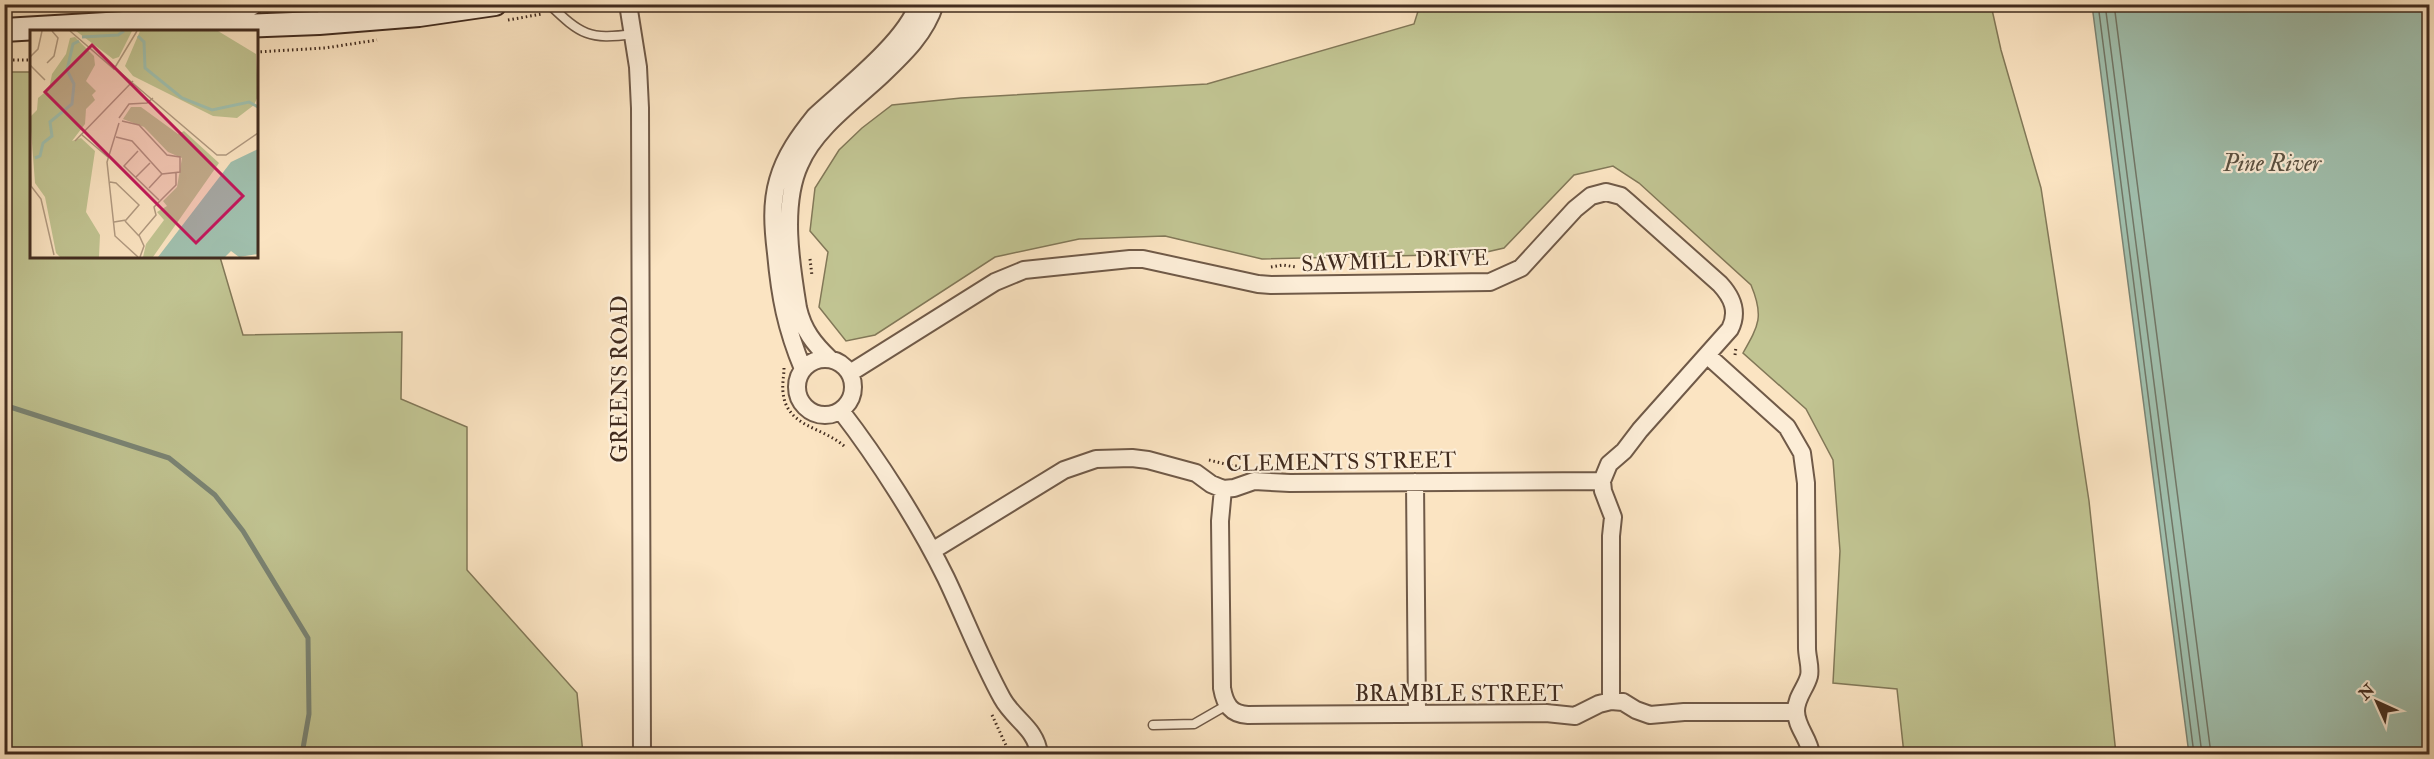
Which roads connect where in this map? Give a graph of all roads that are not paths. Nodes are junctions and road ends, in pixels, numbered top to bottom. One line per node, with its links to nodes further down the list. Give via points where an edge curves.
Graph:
1 (251, 4): 8 (main road, via 186,10)
2 (495, 4): 7 (main road)
3 (549, 4): 10 (lane, via 590,36)
4 (628, 4): 10 (street, GREENS ROAD)
5 (918, 4): 13 (street, via 895,41 805,128 789,152 778,180 773,226 780,295)
6 (934, 4): 12 (street, via 916,41 819,136 794,179 789,210 798,308 809,336)
7 (374, 21): 8 (main road, via 190,28)
8 (141, 22): 9 (main road)
9 (4, 30)
10 (634, 34): 25 (street, GREENS ROAD, via 640,108)
11 (1707, 355): 14 (street, SAWMILL DRIVE, via 1732,324 1734,309 1730,296 1621,196 1606,192 1583,201 1521,268 1490,282 1271,285 1137,259 1024,270 995,282); 16 (street, SAWMILL DRIVE, via 1609,464); 22 (street, via 1787,427 1802,453 1810,671)
12 (830, 359): 13 (street, via 815,360); 14 (street)
13 (803, 369): 15 (street, via 796,386 801,403 824,416)
14 (850, 373): 15 (street, via 852,398)
15 (841, 411): 19 (street)
16 (1602, 481): 17 (street, CLEMENTS STREET); 20 (street, via 1613,521)
17 (1415, 482): 18 (street, CLEMENTS STREET, via 1263,481); 23 (street)
18 (1223, 489): 19 (street, CLEMENTS STREET, via 1192,471 1148,460 1096,459 1064,470); 21 (street, via 1222,688)
19 (932, 551): 26 (street, via 1003,699 1029,728)
20 (1611, 701): 22 (street, via 1655,715); 23 (street, BRAMBLE STREET, via 1575,716)
21 (1227, 705): 23 (street, BRAMBLE STREET, via 1235,713 1248,716); 24 (lane, via 1194,724)
22 (1796, 712): 27 (street)
23 (1417, 714)
24 (1153, 725)
25 (642, 754)
26 (1039, 754)
27 (1810, 754)

